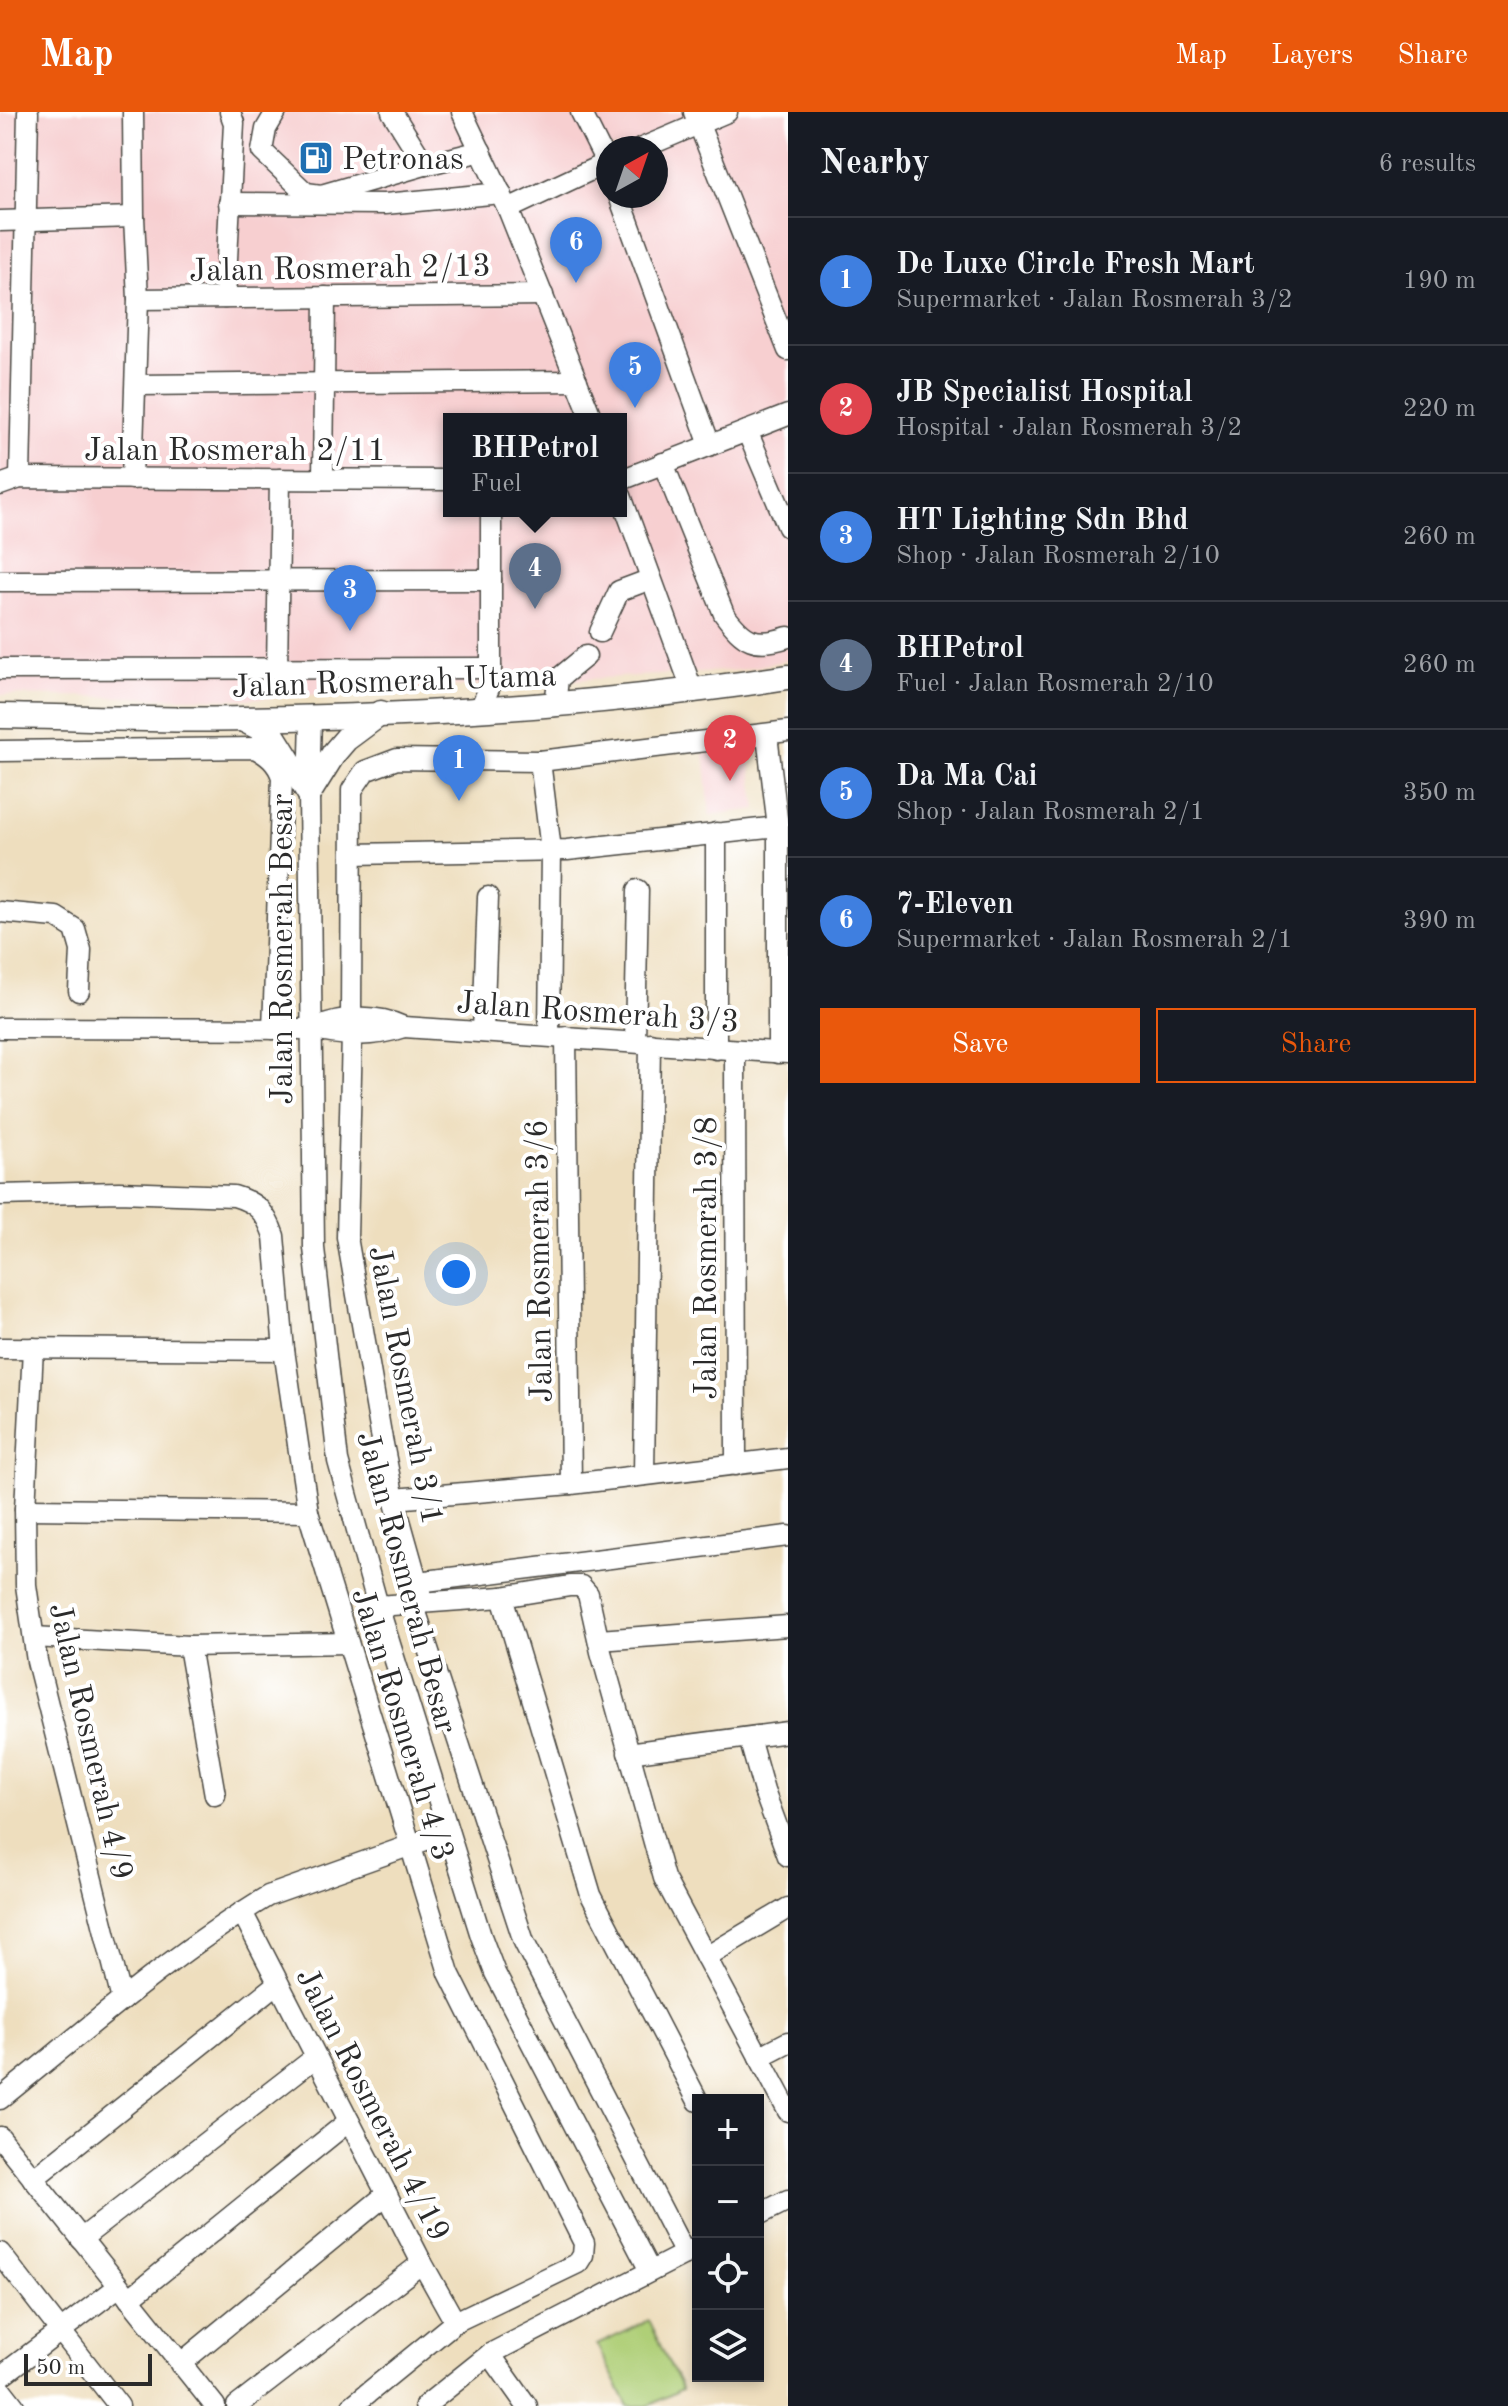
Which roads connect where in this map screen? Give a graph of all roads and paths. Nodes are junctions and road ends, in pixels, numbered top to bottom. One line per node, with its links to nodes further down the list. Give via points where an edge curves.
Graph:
1 (28, 112): 20 (street)
2 (133, 112): 18 (street)
3 (230, 112): 16 (street, via 234,123)
4 (276, 112): 13 (street, via 262,151 306,193 321,195)
5 (392, 112): 13 (street)
6 (462, 112): 12 (street)
7 (581, 112): 11 (street)
8 (727, 112): 9 (street)
9 (696, 118): 10 (street); 25 (street)
10 (664, 136)
11 (596, 141)
12 (481, 151): 13 (street); 15 (street)
13 (425, 165)
14 (596, 168): 15 (street)
15 (504, 201): 16 (street); 21 (street)
16 (229, 203): 23 (street)
17 (623, 208): 32 (street)
18 (134, 217): 20 (street); 24 (street)
19 (0, 221): 20 (street)
20 (24, 221): 35 (street)
21 (543, 295): 22 (street, Jalan Rosmerah 2/13); 26 (street)
22 (325, 297): 23 (street, Jalan Rosmerah 2/13); 27 (street)
23 (225, 298): 24 (street, Jalan Rosmerah 2/13)
24 (138, 299): 28 (street)
25 (788, 350)
26 (577, 381): 27 (street); 29 (street)
27 (325, 384): 28 (street); 39 (street)
28 (137, 385): 37 (street)
29 (590, 413)
30 (788, 415): 31 (street)
31 (747, 431): 32 (street); 44 (street)
32 (710, 445): 33 (street)
33 (663, 463): 36 (street); 50 (street, via 724,614 736,631 752,642)
34 (0, 468): 35 (street, Jalan Rosmerah 2/11)
35 (20, 478): 37 (street, Jalan Rosmerah 2/11); 41 (street, Jalan Rosmerah 2/11)
36 (627, 478)
37 (132, 479): 38 (street, Jalan Rosmerah 2/11)
38 (280, 479): 39 (street, Jalan Rosmerah 2/11); 46 (street)
39 (323, 479): 40 (street, Jalan Rosmerah 2/11)
40 (443, 480)
41 (0, 485)
42 (627, 513): 45 (street)
43 (491, 517): 47 (street)
44 (788, 527)
45 (651, 579): 49 (street, via 619,591); 56 (street)
46 (278, 580): 47 (street); 48 (street); 54 (street)
47 (491, 580): 52 (street)
48 (0, 581)
49 (600, 632)
50 (788, 637)
51 (586, 656): 57 (street, via 558,679)
52 (491, 668): 54 (street); 58 (street)
53 (0, 669): 54 (street)
54 (277, 669)
55 (788, 677): 56 (main road, Jalan Rosmerah Utama)
56 (693, 692): 57 (main road, Jalan Rosmerah Utama)
57 (555, 706): 58 (main road, Jalan Rosmerah Utama)
58 (479, 711): 59 (main road, Jalan Rosmerah Utama)
59 (381, 713): 61 (main road, Jalan Rosmerah Utama); 67 (main road, via 346,739)
60 (0, 716): 62 (main road, Jalan Rosmerah Utama)
61 (311, 716): 62 (main road, Jalan Rosmerah Utama); 67 (street, Jalan Rosmerah Besar)
62 (242, 719): 67 (main road, via 272,734)
63 (788, 731): 64 (street, Jalan Rosmerah 3/1)
64 (767, 735): 66 (street, Jalan Rosmerah 3/1); 68 (street)
65 (0, 751): 78 (street, via 255,748 267,754 282,777)
66 (540, 761): 70 (street, Jalan Rosmerah 3/6); 71 (street, Jalan Rosmerah 3/1, via 397,759 365,771 352,790)
67 (309, 793): 79 (street, Jalan Rosmerah Besar)
68 (778, 827): 69 (street); 84 (street)
69 (716, 833): 70 (street); 83 (street, Jalan Rosmerah 3/8)
70 (551, 850): 71 (street); 81 (street, Jalan Rosmerah 3/6)
71 (352, 854): 76 (street, Jalan Rosmerah 3/1)
72 (638, 890): 82 (street)
73 (488, 897): 80 (street)
74 (0, 912): 75 (street, via 56,917 75,929 81,950)
75 (79, 991)
76 (351, 1026): 79 (street, Jalan Rosmerah 3/3, via 331,1020); 80 (street, Jalan Rosmerah 3/3, via 385,1019 404,1027); 93 (street, Jalan Rosmerah 3/1, via 347,1237)
77 (0, 1028): 78 (street, Jalan Rosmerah 3/3)
78 (273, 1029): 79 (street, Jalan Rosmerah 3/3)
79 (311, 1029): 100 (street, Jalan Rosmerah Besar, via 314,1248 336,1446)
80 (483, 1032): 81 (street, Jalan Rosmerah 3/3)
81 (557, 1037): 82 (street, Jalan Rosmerah 3/3); 92 (street, Jalan Rosmerah 3/6)
82 (643, 1042): 83 (street, Jalan Rosmerah 3/3); 91 (street)
83 (725, 1050): 84 (street, Jalan Rosmerah 3/3); 90 (street, Jalan Rosmerah 3/8)
84 (783, 1053)
85 (0, 1195): 88 (street, Jalan Rosmerah 4/3, via 119,1192 249,1200 261,1208 274,1236)
86 (0, 1348): 87 (street)
87 (33, 1348): 88 (street); 94 (street, Jalan Rosmerah 4/9)
88 (284, 1350): 95 (street, Jalan Rosmerah 4/3)
89 (788, 1458): 90 (street)
90 (736, 1465): 91 (street)
91 (644, 1474): 92 (street)
92 (571, 1484): 93 (street)
93 (394, 1499): 97 (street, Jalan Rosmerah 3/1)
94 (25, 1509): 95 (street); 102 (street, Jalan Rosmerah 4/9, via 26,1585)
95 (308, 1512): 104 (street, Jalan Rosmerah 4/3)
96 (788, 1536): 97 (street)
97 (418, 1582): 99 (street, Jalan Rosmerah 3/1)
98 (502, 1597): 99 (street); 103 (street, via 581,1586 588,1594); 121 (street, via 591,1895)
99 (418, 1603): 100 (street); 131 (street, Jalan Rosmerah 3/1, via 524,1942)
100 (378, 1606): 110 (street, Jalan Rosmerah Besar)
101 (788, 1626): 103 (street)
102 (34, 1637): 105 (street); 117 (street, Jalan Rosmerah 4/9)
103 (599, 1640): 108 (street)
104 (348, 1643): 105 (street); 111 (street, Jalan Rosmerah 4/3)
105 (189, 1646): 109 (street)
106 (788, 1732): 107 (street)
107 (749, 1738): 108 (street); 112 (street)
108 (628, 1753): 115 (street, via 664,1878)
109 (215, 1795)
110 (448, 1832): 111 (street); 134 (street, Jalan Rosmerah Besar, via 495,1973)
111 (410, 1844): 114 (street, via 268,1896); 136 (street, Jalan Rosmerah 4/3, via 449,1973 584,2243 578,2263)
112 (788, 1856)
113 (788, 1908): 115 (street)
114 (242, 1912): 116 (street, Jalan Rosmerah 4/19); 117 (street)
115 (706, 1957): 120 (street)
116 (278, 1983): 119 (street, Jalan Rosmerah 4/19); 126 (street)
117 (122, 2000): 122 (street)
118 (788, 2042): 120 (street)
119 (316, 2057): 124 (street, Jalan Rosmerah 4/19); 130 (street)
120 (759, 2057): 123 (street)
121 (694, 2094)
122 (0, 2099)
123 (787, 2108)
124 (349, 2121): 127 (street, Jalan Rosmerah 4/19); 135 (street)
125 (0, 2137): 126 (street)
126 (33, 2179): 130 (street)
127 (387, 2194): 133 (street, Jalan Rosmerah 4/19); 139 (street)
128 (788, 2200): 129 (street)
129 (764, 2212)
130 (81, 2239): 135 (street)
131 (692, 2250): 134 (street)
132 (0, 2253): 137 (street)
133 (422, 2263): 136 (street, Jalan Rosmerah 4/19); 145 (street)
134 (650, 2271): 138 (street)
135 (124, 2293): 137 (street); 139 (street)
136 (455, 2322): 146 (street)
137 (60, 2330): 140 (street); 143 (street)
138 (490, 2354): 147 (street); 148 (street)
139 (180, 2364): 144 (street)
140 (0, 2377)
141 (0, 2388): 142 (street)
142 (14, 2406)
143 (119, 2406)
144 (215, 2406)
145 (237, 2406)
146 (352, 2406)
147 (425, 2406)
148 (527, 2406)

